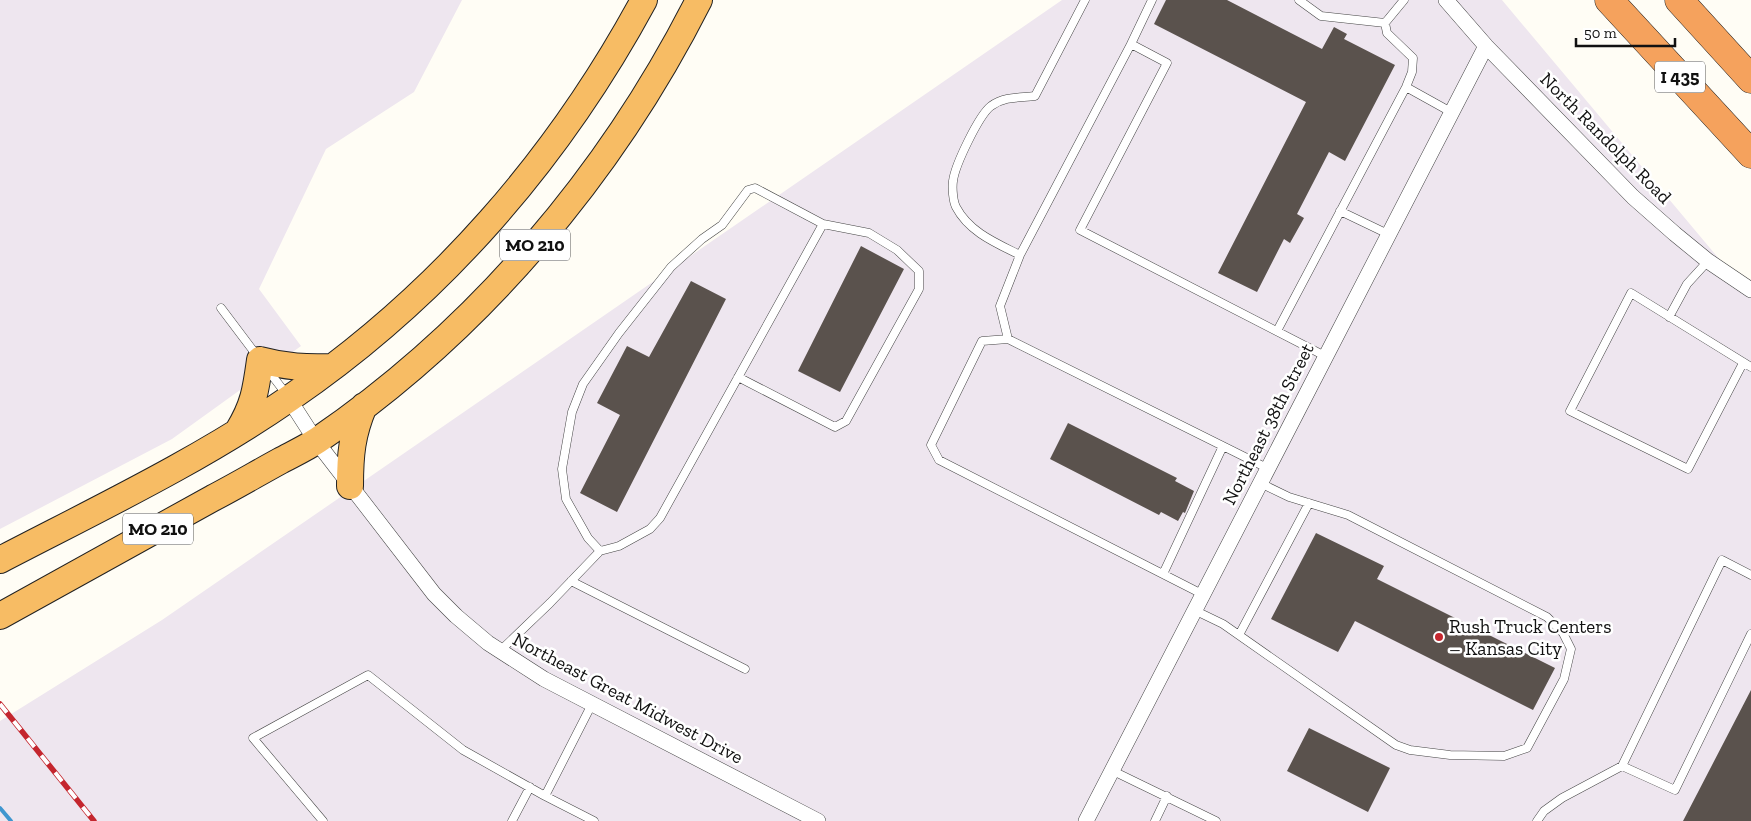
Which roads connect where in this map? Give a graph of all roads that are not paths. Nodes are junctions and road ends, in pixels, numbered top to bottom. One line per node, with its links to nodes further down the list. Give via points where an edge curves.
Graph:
1 (644, 0): 30 (highway, MO 210, via 611,59 557,140 497,214 425,290)
2 (699, 0): 34 (highway, MO 210, via 656,79 574,198 511,272 460,323)
3 (1085, 0): 20 (lane, via 1035,96 1002,99 990,107 956,165 952,182 955,205 965,220 984,236)
4 (1152, 0): 11 (lane)
5 (1299, 0): 10 (lane, via 1321,16)
6 (1404, 0): 10 (lane)
7 (1446, 0): 12 (street, North Randolph Road)
8 (1609, 0): 16 (highway, I 435)
9 (1679, 0): 13 (highway, I 435)
10 (1385, 23): 14 (lane, via 1387,33 1413,58)
11 (1131, 44): 20 (lane); 25 (lane, via 1167,63 1080,230)
12 (1486, 46): 15 (street, Northeast 38th Street); 21 (street, North Randolph Road, via 1633,197)
13 (1751, 79)
14 (1406, 87): 15 (lane); 17 (lane)
15 (1451, 112): 19 (street, Northeast 38th Street)
16 (1751, 154)
17 (1340, 211): 19 (lane); 25 (lane)
18 (823, 224): 32 (lane); 32 (lane, via 869,233 897,250 919,271 919,289 846,421 835,427); 42 (lane, via 755,188 748,190 722,225 671,267 584,384 572,412 562,469 566,499 588,538)
19 (1388, 234): 27 (street, Northeast 38th Street)
20 (1020, 255): 26 (lane, via 1000,306)
21 (1708, 261): 22 (street, North Randolph Road); 24 (lane, via 1687,284)
22 (1751, 290)
23 (221, 308): 28 (lane)
24 (1669, 317): 29 (lane); 29 (lane, via 1631,293 1570,411 1688,469)
25 (1276, 331): 27 (lane)
26 (1008, 339): 37 (lane); 45 (lane, via 982,341 931,445 939,460)
27 (1325, 356): 38 (street, Northeast 38th Street)
28 (260, 360): 30 (highway, via 282,366); 33 (lane); 35 (highway, via 249,414)
29 (1743, 363): 31 (lane)
30 (332, 367): 33 (highway, MO 210)
31 (1751, 367)
32 (738, 377): 42 (lane, via 660,518 650,529 626,543)
33 (289, 399): 35 (highway, MO 210); 36 (street, Northeast Great Midwest Drive)
34 (364, 406): 36 (highway, MO 210); 40 (highway, via 356,424 350,455)
35 (238, 431): 43 (highway, MO 210, via 182,466)
36 (316, 441): 40 (street, Northeast Great Midwest Drive); 49 (highway, MO 210)
37 (1223, 446): 38 (lane); 45 (lane)
38 (1267, 468): 39 (street, Northeast 38th Street)
39 (1260, 483): 41 (lane); 47 (street, Northeast 38th Street)
40 (350, 486): 52 (street, Northeast Great Midwest Drive, via 434,594)
41 (1309, 503): 51 (lane); 51 (lane, via 1348,515 1547,617 1571,649 1564,679 1527,748 1504,756 1410,750 1396,745)
42 (600, 551): 46 (lane)
43 (0, 560)
44 (1750, 572): 55 (lane, via 1722,560)
45 (1163, 574): 47 (lane)
46 (571, 581): 52 (lane); 53 (lane)
47 (1202, 594): 48 (street, Northeast 38th Street)
48 (1194, 610): 51 (lane); 56 (street, Northeast 38th Street)
49 (0, 616)
50 (1751, 634): 55 (lane, via 1675,790)
51 (1239, 635)
52 (500, 651): 54 (street, Northeast Great Midwest Drive)
53 (745, 669)
54 (592, 704): 58 (lane); 63 (street, Northeast Great Midwest Drive)
55 (1622, 766): 67 (lane, via 1562,798 1544,811)
56 (1111, 770): 59 (lane); 64 (street, Northeast 38th Street)
57 (530, 787): 58 (lane); 60 (lane, via 463,750 368,674 253,738); 61 (lane)
58 (545, 796): 62 (lane)
59 (1167, 796): 65 (lane); 66 (lane)
60 (323, 821)
61 (512, 821)
62 (594, 821)
63 (818, 821)
64 (1086, 821)
65 (1155, 821)
66 (1216, 821)
67 (1537, 821)

